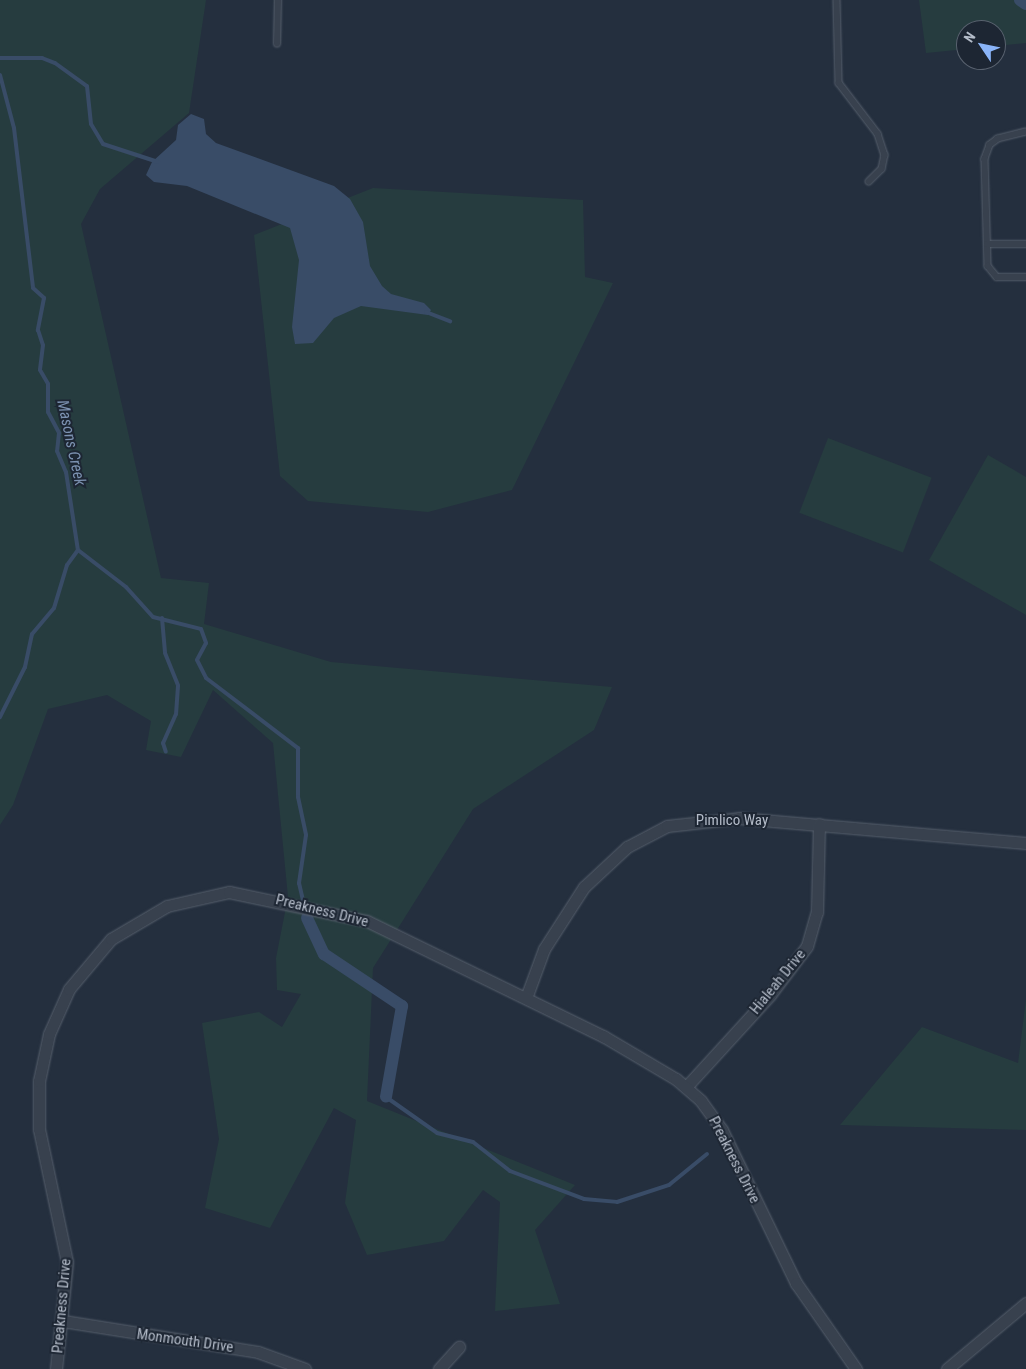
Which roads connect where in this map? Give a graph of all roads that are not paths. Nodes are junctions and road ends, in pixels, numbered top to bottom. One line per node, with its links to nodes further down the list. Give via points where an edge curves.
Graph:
1 (278, 0): 3 (lane)
2 (837, 0): 5 (lane, via 839,83 878,134 885,156 882,168)
3 (277, 44)
4 (1026, 132): 6 (lane, via 990,145 986,159)
5 (869, 182)
6 (987, 244): 7 (lane); 8 (lane, via 988,266 997,277)
7 (1026, 244)
8 (1026, 277)
9 (820, 824): 10 (street, Pimlico Way); 11 (street, Pimlico Way, via 739,818 695,820 640,839 606,864 578,895 544,949); 12 (street, Hialeah Drive, via 817,912 807,946 770,995)
10 (1026, 843)
11 (526, 998): 12 (street, Preakness Drive, via 649,1061); 14 (street, Preakness Drive, via 367,921 244,894 213,893 183,900 111,939 88,963 61,1004 39,1081 40,1129 66,1246)
12 (686, 1087): 19 (street, Preakness Drive, via 722,1130 796,1284)
13 (1026, 1303): 20 (street)
14 (63, 1321): 16 (street, Preakness Drive); 17 (street, Monmouth Drive, via 250,1351)
15 (459, 1347): 18 (street)
16 (56, 1369)
17 (306, 1369)
18 (439, 1369)
19 (856, 1369)
20 (946, 1369)

